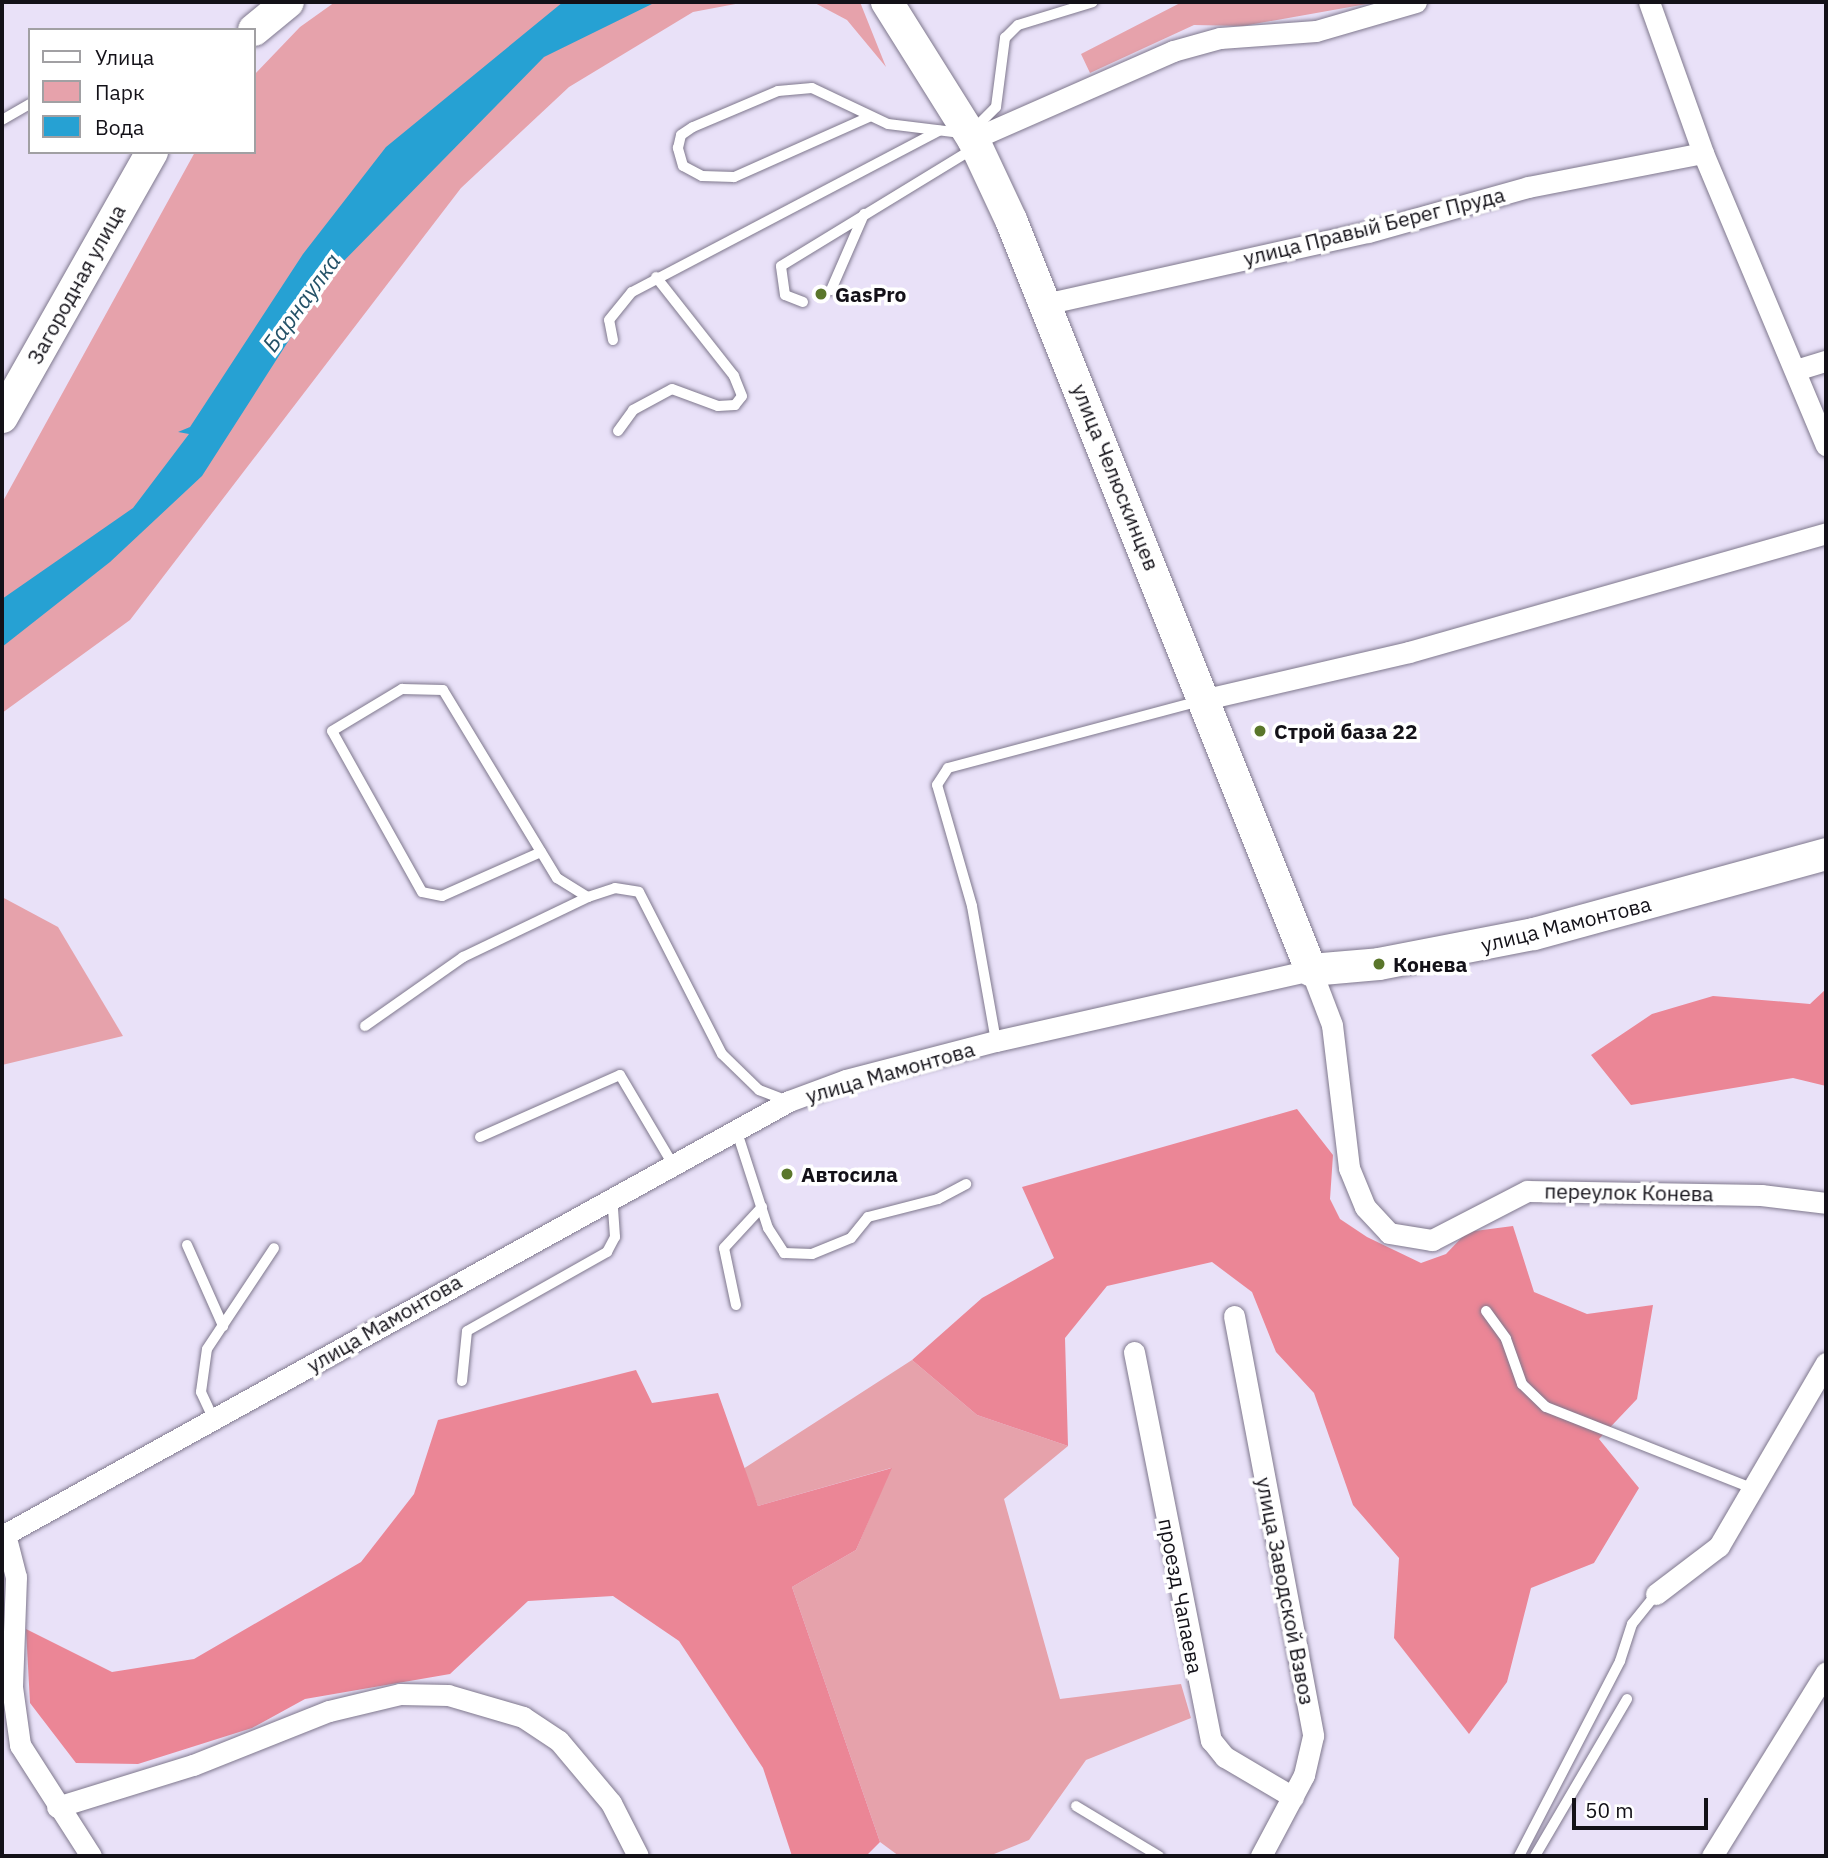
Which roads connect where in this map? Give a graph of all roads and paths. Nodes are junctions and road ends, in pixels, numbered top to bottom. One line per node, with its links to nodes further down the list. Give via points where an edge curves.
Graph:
1 (288, 2): 6 (main road)
2 (887, 2): 10 (main road, улица Челюскинцев)
3 (1093, 2): 10 (lane, via 1018,25 1005,37 996,107)
4 (1416, 2): 10 (street, via 1316,31 1220,38 1173,51)
5 (1649, 2): 11 (street)
6 (256, 28)
7 (28, 105): 9 (lane)
8 (869, 117): 8 (lane, via 734,177 692,171 683,166 678,148 681,135 693,127 778,91 835,94); 10 (lane)
9 (2, 120)
10 (964, 138): 13 (lane); 14 (lane); 17 (main road, улица Челюскинцев)
11 (1703, 153): 17 (street, улица Правый Берег Пруда, via 1528,187 1368,232); 20 (street)
12 (151, 154): 21 (main road, Загородная улица)
13 (866, 211): 15 (lane); 16 (lane, via 781,266 785,295)
14 (656, 278): 18 (lane, via 614,309); 22 (lane, via 734,376 742,396 735,405 718,406 672,389 633,410)
15 (831, 290)
16 (803, 302)
17 (1045, 304): 25 (main road, улица Челюскинцев)
18 (613, 340)
19 (1826, 361): 20 (street)
20 (1799, 369): 23 (street)
21 (2, 417)
22 (618, 431)
23 (1826, 445)
24 (1826, 533): 25 (street, via 1409,652)
25 (1206, 699): 29 (main road, улица Челюскинцев); 31 (lane, via 948,768 937,785 972,906)
26 (541, 852): 26 (lane, via 443,690 402,689 332,731 331,740 422,892 442,896); 28 (lane, via 562,884)
27 (1826, 854): 29 (main road, улица Мамонтова, via 1534,934 1379,964)
28 (588, 897): 30 (lane, via 463,957); 32 (lane, via 615,888 639,892 722,1054 759,1090)
29 (1311, 970): 31 (street, улица Мамонтова); 38 (street, переулок Конева, via 1332,1025 1349,1168 1364,1207 1389,1233 1432,1240 1527,1191 1710,1193)
30 (365, 1026)
31 (996, 1041): 32 (street, улица Мамонтова)
32 (789, 1101): 33 (street, улица Мамонтова)
33 (736, 1129): 35 (street, улица Мамонтова); 39 (lane)
34 (480, 1138): 35 (lane, via 620,1075)
35 (672, 1163): 37 (street, улица Мамонтова)
36 (966, 1184): 39 (lane, via 938,1199 868,1217 851,1238 806,1255 784,1253)
37 (612, 1196): 48 (lane, via 615,1237 607,1252 467,1331); 49 (street, улица Мамонтова)
38 (1826, 1203)
39 (762, 1207): 42 (lane, via 724,1248)
40 (187, 1245): 45 (lane)
41 (274, 1248): 45 (lane)
42 (736, 1304)
43 (1486, 1311): 50 (lane, via 1506,1339 1522,1384 1546,1407)
44 (1234, 1316): 55 (street, улица Заводской Взвоз, via 1313,1736)
45 (223, 1326): 49 (lane, via 200,1370 201,1392)
46 (1134, 1352): 55 (street, проезд Чапаева, via 1211,1740 1225,1757)
47 (1826, 1363): 50 (street)
48 (462, 1381)
49 (214, 1420): 51 (street, улица Мамонтова)
50 (1752, 1488): 52 (street, via 1719,1546)
51 (3, 1535): 57 (street, via 16,1577 12,1687 20,1745)
52 (1656, 1594): 62 (lane, via 1632,1624 1620,1661)
53 (1826, 1672): 64 (street)
54 (1627, 1699): 63 (lane)
55 (1293, 1797): 61 (street, улица Заводской Взвоз)
56 (1076, 1806): 60 (lane)
57 (57, 1807): 58 (street); 59 (street, via 192,1765 311,1717 400,1694 473,1701 523,1717 559,1741 611,1803)
58 (91, 1856)
59 (638, 1856)
60 (1159, 1856)
61 (1261, 1856)
62 (1519, 1856)
63 (1535, 1856)
64 (1712, 1856)

